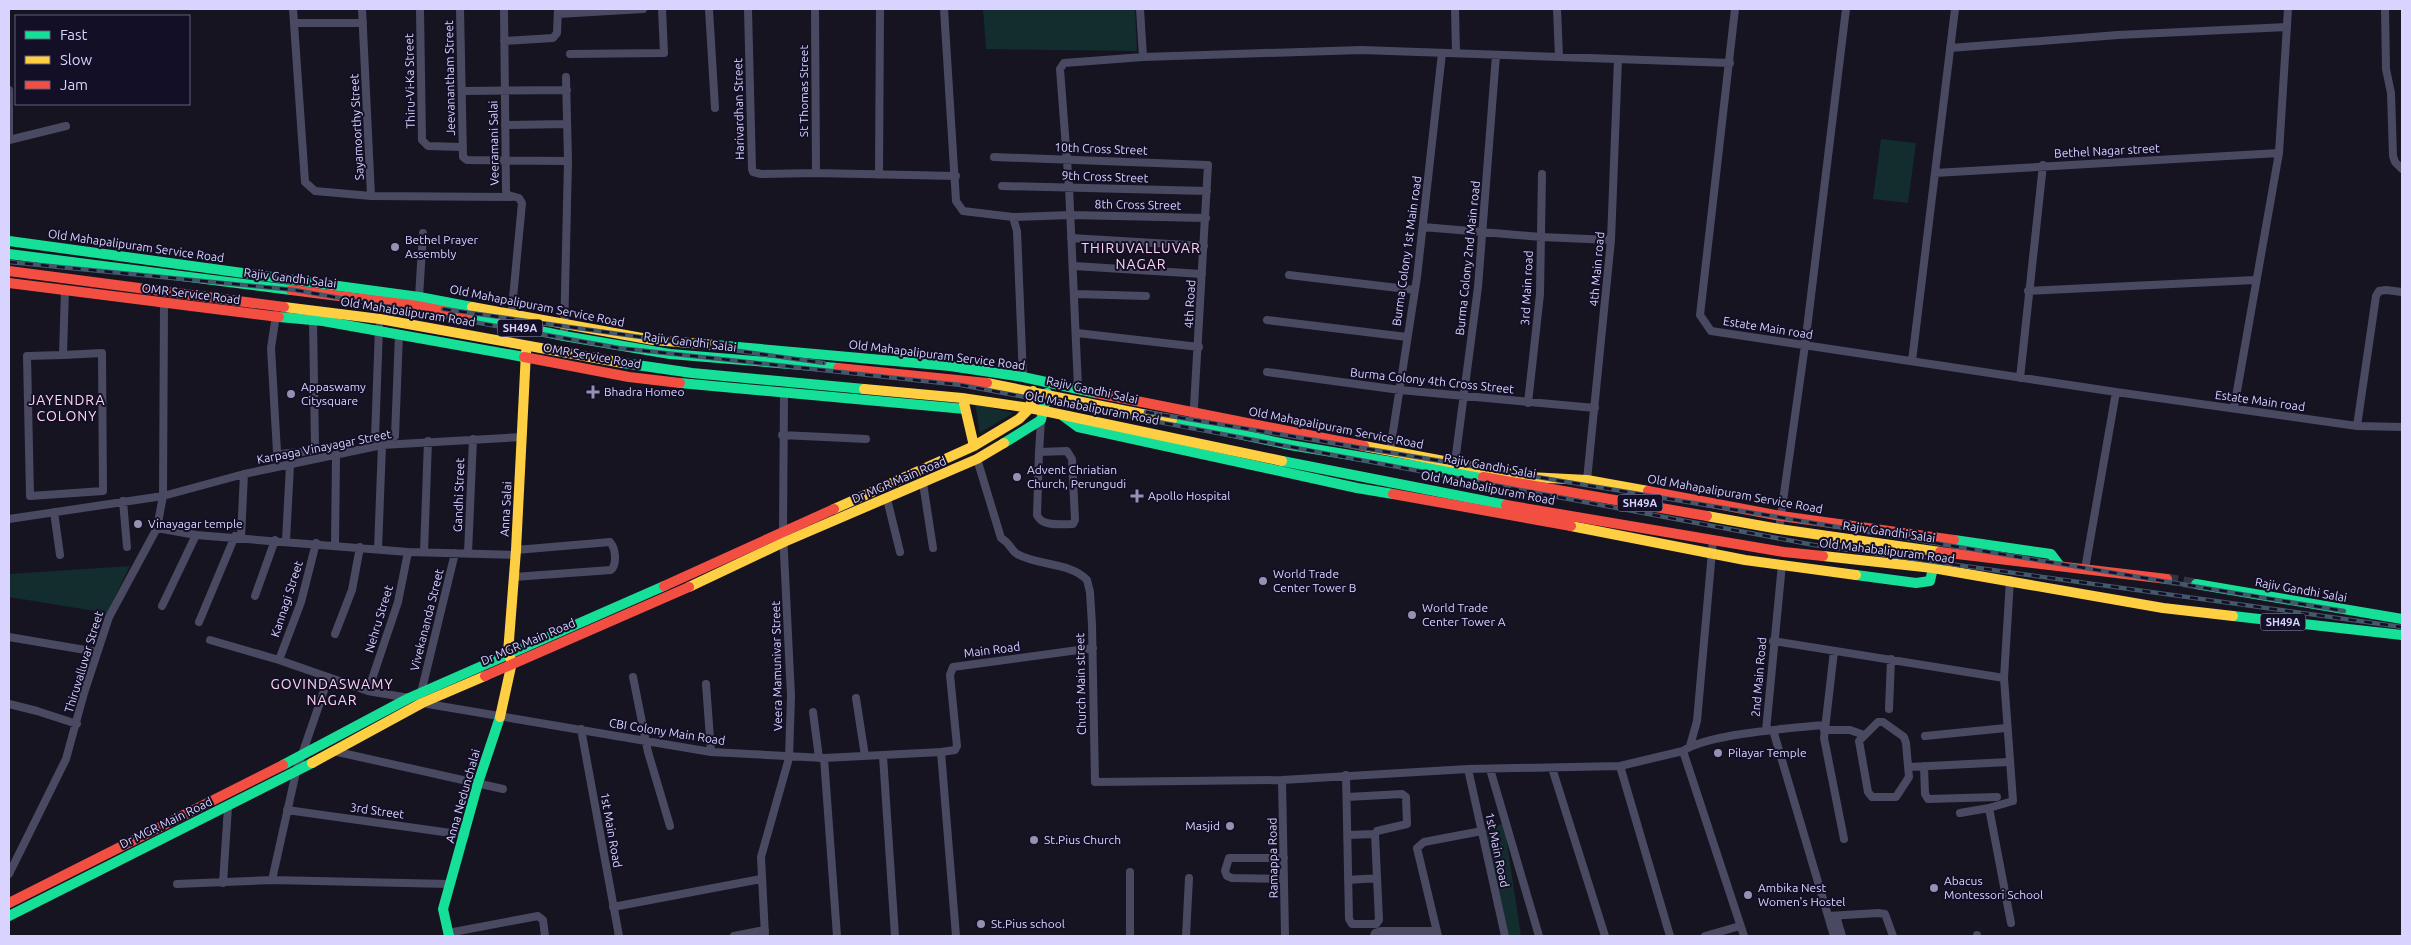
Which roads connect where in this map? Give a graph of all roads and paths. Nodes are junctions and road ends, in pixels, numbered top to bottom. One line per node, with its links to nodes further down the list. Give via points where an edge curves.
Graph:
1 (293, 9): 22 (street)
2 (362, 9): 23 (street, Sayamoorthy Street)
3 (420, 9): 45 (street, Thiru-Vi-Ka Street, via 422,140 428,146)
4 (460, 9): 38 (street, Jeevanantham Street)
5 (504, 9): 25 (street, Veeramani Salai)
6 (643, 9): 21 (street)
7 (662, 9): 29 (street, via 664,53)
8 (709, 9): 40 (street)
9 (748, 9): 54 (street, Harivardhan Street, via 752,169 757,174)
10 (815, 9): 54 (street, St Thomas Street)
11 (880, 9): 57 (street)
12 (944, 9): 58 (street, 8th Cross Street)
13 (1140, 9): 31 (street)
14 (1455, 9): 28 (street)
15 (1557, 9): 32 (street)
16 (1735, 9): 34 (street, Estate Main road)
17 (1846, 9): 103 (street)
18 (1955, 9): 26 (street)
19 (2288, 9): 24 (street)
20 (2385, 9): 53 (street, via 2393,156)
21 (558, 11): 25 (street, via 557,33 551,40)
22 (294, 23): 23 (street); 62 (street, via 305,182 315,191)
23 (363, 23): 62 (street, Sayamoorthy Street)
24 (2287, 27): 26 (street, via 2118,35); 46 (street)
25 (504, 41): 39 (street, Veeramani Salai)
26 (1950, 48): 55 (street)
27 (1442, 53): 28 (street); 31 (street, via 1346,50); 67 (street, Burma Colony 1st Main road)
28 (1456, 53): 30 (street)
29 (570, 54)
30 (1496, 54): 32 (street); 68 (street, Burma Colony 2nd Main road)
31 (1143, 57): 49 (street, via 1060,65)
32 (1559, 57): 33 (street)
33 (1618, 59): 34 (street); 72 (street, 4th Main road)
34 (1730, 63): 103 (street, Estate Main road, via 1700,316 1711,331)
35 (566, 77): 37 (street)
36 (10, 90): 44 (street)
37 (566, 90): 39 (street); 41 (street)
38 (462, 91): 39 (street); 45 (street, Jeevanantham Street)
39 (505, 91): 42 (street, Veeramani Salai)
40 (715, 108)
41 (567, 124): 42 (street); 50 (street)
42 (505, 125): 48 (street, Veeramani Salai)
43 (66, 126): 44 (street)
44 (9, 140)
45 (462, 147): 48 (street, via 465,159)
46 (2280, 153): 52 (street, Bethel Nagar street); 80 (street)
47 (994, 157): 49 (street, 10th Cross Street)
48 (506, 160): 50 (street); 63 (street, Veeramani Salai, via 506,191)
49 (1067, 160): 51 (street, 10th Cross Street); 60 (street)
50 (568, 161): 95 (street)
51 (1208, 165): 61 (street, 4th Road)
52 (2043, 165): 55 (street, Bethel Nagar street); 84 (street)
53 (2402, 170)
54 (816, 173): 57 (street, Harivardhan Street)
55 (1935, 173): 107 (street)
56 (1542, 174): 70 (street, 3rd Main road)
57 (879, 175): 58 (street, Harivardhan Street)
58 (956, 176): 65 (street, 8th Cross Street, via 956,201 963,210)
59 (1002, 186): 60 (street, 9th Cross Street)
60 (1069, 187): 61 (street, 9th Cross Street); 64 (street)
61 (1207, 191): 66 (street, 4th Road)
62 (371, 196): 63 (street, Sayamoorthy Street)
63 (510, 197): 90 (street, Veeramani Salai, via 519,198 522,203)
64 (1070, 215): 65 (street, 8th Cross Street); 66 (street, 8th Cross Street); 71 (street)
65 (1013, 217): 109 (street, via 1017,231)
66 (1206, 218): 74 (street, 4th Road)
67 (1423, 227): 68 (street); 83 (street, Burma Colony 1st Main road)
68 (1482, 232): 70 (street); 117 (street, Burma Colony 2nd Main road)
69 (423, 234): 88 (street)
70 (1541, 237): 72 (street); 119 (street, 3rd Main road, via 1540,294)
71 (1071, 238): 74 (street); 76 (street)
72 (1611, 240): 121 (street, 4th Main road)
73 (9, 242): 88 (main road, Old Mahapalipuram Service Road)
74 (1204, 246): 78 (street, 4th Road)
75 (9, 254): 96 (main road, Rajiv Gandhi Salai / SH49A, via 418,306)
76 (1074, 266): 78 (street); 86 (street)
77 (9, 271): 92 (main road, Old Mahabalipuram Road / SH49A)
78 (1202, 274): 104 (street, 4th Road)
79 (1290, 275): 83 (street)
80 (2256, 280): 84 (street); 122 (street)
81 (9, 283): 82 (main road, OMR Service Road)
82 (65, 289): 89 (main road, OMR Service Road); 105 (street)
83 (1415, 290): 101 (street, Burma Colony 1st Main road)
84 (2028, 292): 110 (street)
85 (2402, 292): 127 (street, via 2379,291 2376,296)
86 (1075, 294): 87 (street); 98 (street)
87 (1146, 296)
88 (419, 297): 90 (main road, Old Mahapalipuram Service Road)
89 (164, 304): 91 (main road, OMR Service Road); 149 (street, Thiruvalluvar Street)
90 (511, 314): 95 (main road, Old Mahapalipuram Service Road); 96 (street, Veeramani Salai)
91 (276, 315): 93 (main road, OMR Service Road); 93 (street, via 270,348 276,452 280,454 311,451 314,447)
92 (380, 319): 97 (street); 102 (main road, Old Mahabalipuram Road / SH49A)
93 (313, 320): 97 (main road, OMR Service Road)
94 (1267, 320): 101 (street)
95 (565, 325): 100 (street); 109 (main road, Old Mahapalipuram Service Road, via 653,340 941,365)
96 (510, 326): 100 (main road, Rajiv Gandhi Salai / SH49A)
97 (379, 330): 99 (main road, OMR Service Road); 99 (street, via 375,438 395,436)
98 (1077, 333): 104 (street); 111 (street)
99 (399, 334): 106 (main road, OMR Service Road)
100 (564, 336): 113 (main road, Rajiv Gandhi Salai / SH49A, via 670,354 841,368)
101 (1407, 337): 112 (street, Burma Colony 1st Main road)
102 (527, 345): 106 (main road, Anna Salai); 118 (main road, Old Mahabalipuram Road / SH49A, via 692,373)
103 (1805, 346): 107 (street, Estate Main road); 153 (street)
104 (1199, 347): 126 (street, 4th Road)
105 (64, 355): 105 (street, via 28,356 30,496 103,491 102,353)
106 (525, 357): 114 (main road, OMR Service Road, via 630,377); 130 (main road, Anna Salai)
107 (1912, 362): 110 (street, Estate Main road)
108 (1267, 372): 112 (street, Burma Colony 4th Cross Street)
109 (1023, 376): 111 (main road, Old Mahapalipuram Service Road)
110 (2020, 378): 115 (street, Estate Main road)
111 (1078, 387): 126 (main road, Old Mahapalipuram Service Road)
112 (1400, 390): 117 (street, Burma Colony 4th Cross Street); 137 (street, Burma Colony 1st Main road)
113 (1033, 391): 116 (main road, Rajiv Gandhi Salai / SH49A); 120 (main road)
114 (784, 392): 123 (main road, OMR Service Road); 129 (street, Veera Mamunivar Street)
115 (2116, 392): 122 (street, Estate Main road); 180 (street)
116 (1047, 393): 125 (main road); 126 (main road, Rajiv Gandhi Salai / SH49A)
117 (1464, 395): 119 (street, Burma Colony 4th Cross Street); 142 (street, Burma Colony 2nd Main road)
118 (962, 398): 120 (main road, Old Mahabalipuram Road / SH49A); 123 (main road)
119 (1528, 403): 121 (street, Burma Colony 4th Cross Street)
120 (1030, 408): 125 (main road, Old Mahabalipuram Road / SH49A); 135 (main road, Dr MGR Main Road, via 1019,419)
121 (1595, 408): 146 (street, 4th Main road)
122 (2234, 408): 127 (street, Estate Main road)
123 (965, 409): 135 (main road)
124 (1059, 413): 125 (main road, Old Mahabalipuram Road / SH49A); 136 (main road, Old Mahabalipuram Road / SH49A); 140 (main road, via 1078,427)
125 (1042, 415): 138 (street); 141 (main road, Dr MGR Main Road)
126 (1194, 419): 137 (main road, Old Mahapalipuram Service Road); 148 (main road, Rajiv Gandhi Salai / SH49A)
127 (2357, 426): 128 (street, Estate Main road)
128 (2402, 427)
129 (782, 435): 132 (street); 159 (street, Veera Mamunivar Street)
130 (522, 437): 131 (street, Karpaga Vinayagar Street); 174 (main road, Anna Salai)
131 (473, 438): 133 (street, Karpaga Vinayagar Street); 173 (street, Gandhi Street)
132 (866, 439)
133 (428, 441): 134 (street, Karpaga Vinayagar Street); 170 (street)
134 (382, 445): 139 (street, Karpaga Vinayagar Street); 168 (street)
135 (974, 446): 159 (main road, Dr MGR Main Road)
136 (1219, 448): 140 (street); 148 (main road, Old Mahabalipuram Road / SH49A)
137 (1390, 451): 142 (main road, Old Mahapalipuram Service Road)
138 (1039, 452): 138 (street, via 1039,519 1045,523 1072,524 1075,520 1072,459 1067,451)
139 (336, 456): 143 (street, Karpaga Vinayagar Street); 164 (street)
140 (1217, 458): 175 (main road, via 1357,488)
141 (977, 459): 147 (main road, Dr MGR Main Road); 196 (street, Church Main street, via 1001,538 1016,553 1074,572 1086,580 1090,592)
142 (1455, 462): 145 (main road, Old Mahapalipuram Service Road)
143 (290, 465): 144 (street, Karpaga Vinayagar Street); 162 (street)
144 (244, 474): 149 (street, Karpaga Vinayagar Street); 158 (street)
145 (1522, 480): 146 (main road, Old Mahapalipuram Service Road); 148 (main road, Rajiv Gandhi Salai / SH49A); 156 (main road, Rajiv Gandhi Salai / SH49A)
146 (1587, 480): 153 (main road, Old Mahapalipuram Service Road)
147 (923, 483): 150 (main road, Dr MGR Main Road); 167 (street)
148 (1466, 486): 161 (main road, Old Mahabalipuram Road / SH49A)
149 (163, 496): 151 (street, Karpaga Vinayagar Street); 155 (street, Thiruvalluvar Street)
150 (887, 499): 159 (main road, Dr MGR Main Road); 171 (street)
151 (123, 501): 152 (street, Karpaga Vinayagar Street); 165 (street)
152 (54, 512): 154 (street, Karpaga Vinayagar Street); 176 (street)
153 (1781, 516): 156 (street); 178 (main road, Old Mahapalipuram Service Road, via 2051,554)
154 (9, 519)
155 (157, 528): 157 (street); 198 (street, Thiruvalluvar Street, via 108,617)
156 (1779, 529): 178 (main road, Rajiv Gandhi Salai / SH49A)
157 (196, 534): 158 (street); 186 (street)
158 (238, 536): 160 (street); 189 (street)
159 (783, 537): 199 (main road, Dr MGR Main Road, via 678,592); 231 (street, Veera Mamunivar Street, via 791,696)
160 (275, 540): 162 (street); 185 (street)
161 (1713, 540): 175 (street); 179 (main road, Old Mahabalipuram Road / SH49A, via 1784,552)
162 (286, 541): 163 (street)
163 (316, 543): 164 (street); 201 (street, Kannagi Street, via 301,602)
164 (335, 545): 166 (street)
165 (127, 547)
166 (360, 547): 168 (street); 191 (street, via 352,590)
167 (933, 548)
168 (378, 549): 169 (street)
169 (408, 552): 170 (street); 206 (street, Nehru Street, via 398,602)
170 (424, 552): 172 (street)
171 (900, 552)
172 (455, 553): 173 (street); 208 (street, Vivekananda Street)
173 (468, 553): 174 (street)
174 (516, 553): 181 (main road, Anna Salai); 181 (street, via 610,542 614,563 610,570)
175 (1712, 553): 177 (main road); 222 (street, via 1697,721)
176 (60, 555)
177 (1782, 564): 179 (main road, via 1924,584 1930,581); 195 (street, 2nd Main Road)
178 (2060, 566): 180 (main road, Rajiv Gandhi Salai / SH49A)
179 (1933, 568): 183 (main road, Old Mahabalipuram Road / SH49A)
180 (2085, 569): 182 (main road, Rajiv Gandhi Salai / SH49A)
181 (514, 577): 199 (main road, Anna Salai)
182 (2167, 579)
183 (2010, 580): 190 (main road, SH49A, via 2163,608); 203 (street)
184 (2196, 584): 187 (main road, Rajiv Gandhi Salai / SH49A)
185 (255, 596)
186 (162, 606)
187 (2316, 606): 188 (main road, Rajiv Gandhi Salai / SH49A); 190 (main road)
188 (2402, 618)
189 (199, 622)
190 (2313, 626): 192 (main road, SH49A)
191 (334, 634)
192 (2402, 635)
193 (9, 637): 198 (street)
194 (210, 640): 201 (street)
195 (1773, 641): 197 (street); 218 (street, 2nd Main Road)
196 (1092, 648): 224 (street, Main Road, via 953,667 950,675 957,746); 242 (street, Church Main street, via 1095,782)
197 (1834, 651): 200 (street); 216 (street)
198 (97, 652): 214 (street, Thiruvalluvar Street)
199 (510, 657): 208 (main road, Dr MGR Main Road); 213 (main road, Anna Nedunchalai)
200 (1891, 659): 203 (street); 211 (street)
201 (278, 660): 204 (street)
202 (633, 677): 221 (street)
203 (2004, 678): 217 (street)
204 (328, 679): 206 (street); 228 (street)
205 (706, 684): 225 (street)
206 (368, 691): 207 (street)
207 (409, 698): 208 (main road, Dr MGR Main Road); 228 (main road, Dr MGR Main Road)
208 (422, 698): 213 (street, CBI Colony Main Road); 223 (main road, Dr MGR Main Road)
209 (856, 698): 229 (street)
210 (9, 704): 214 (street)
211 (1889, 709)
212 (813, 712): 232 (street)
213 (501, 715): 215 (street, CBI Colony Main Road); 243 (main road, Anna Nedunchalai)
214 (77, 724): 259 (street, Thiruvalluvar Street, via 66,759)
215 (581, 728): 221 (street, CBI Colony Main Road); 270 (street, 1st Main Road)
216 (1824, 728): 218 (street); 219 (street, via 1850,730); 256 (street)
217 (2006, 728): 220 (street); 233 (street)
218 (1769, 731): 222 (street, 2nd Main Road); 272 (street)
219 (1864, 735): 236 (street, via 1875,724 1883,722 1905,739); 236 (street, via 1859,742 1868,792 1872,798 1896,797 1908,781)
220 (1925, 736)
221 (646, 741): 225 (street, CBI Colony Main Road); 251 (street)
222 (1690, 746): 227 (street, 2nd Main Road)
223 (333, 751): 240 (main road, Dr MGR Main Road); 243 (street)
224 (950, 751): 226 (street, CBI Colony Main Road)
225 (711, 752): 231 (street, CBI Colony Main Road)
226 (941, 752): 230 (street, CBI Colony Main Road); 284 (street)
227 (1683, 752): 234 (street, 2nd Main Road); 275 (street)
228 (301, 756): 240 (street); 269 (main road, Dr MGR Main Road)
229 (865, 756): 230 (street, CBI Colony Main Road); 232 (street, CBI Colony Main Road)
230 (882, 756): 283 (street)
231 (788, 758): 232 (street, CBI Colony Main Road); 262 (street, Veera Mamunivar Street, via 762,848)
232 (822, 758): 282 (street)
233 (2009, 762): 235 (street); 248 (street, via 2012,801)
234 (1620, 766): 237 (street, 2nd Main Road); 292 (street)
235 (1924, 766): 236 (street); 246 (street, via 1926,798)
236 (1909, 767)
237 (1552, 768): 239 (street, 2nd Main Road); 291 (street)
238 (1468, 769): 239 (street, 2nd Main Road); 241 (street, 2nd Main Road); 252 (street, 1st Main Road)
239 (1490, 769): 290 (street)
240 (296, 772): 247 (main road, Dr MGR Main Road); 249 (street)
241 (1346, 775): 242 (street, 2nd Main Road); 245 (street)
242 (1282, 780): 257 (street, Ramappa Road)
243 (478, 783): 244 (street); 255 (main road, Anna Nedunchalai)
244 (503, 789)
245 (1347, 797): 253 (street, via 1402,794 1406,797 1407,824); 254 (street)
246 (1997, 797)
247 (228, 807): 266 (street); 271 (main road, Dr MGR Main Road)
248 (1989, 808): 250 (street); 274 (street)
249 (287, 810): 255 (street, 3rd Street); 264 (street)
250 (1960, 813)
251 (670, 826)
252 (1482, 831): 278 (street, via 1424,842 1417,848); 289 (street, 1st Main Road)
253 (1375, 834): 254 (street); 261 (street)
254 (1348, 835): 265 (street)
255 (465, 836): 268 (main road, Anna Nedunchalai)
256 (1844, 839)
257 (1284, 858): 263 (street, Ramappa Road); 263 (street, via 1229,858 1225,870 1232,878)
258 (1130, 872): 285 (street)
259 (9, 874)
260 (1189, 878): 286 (street)
261 (1377, 878): 265 (street); 265 (street, via 1379,920 1376,924 1350,922)
262 (761, 879): 270 (street); 276 (street, Veera Mamunivar Street)
263 (1284, 879): 287 (street, Ramappa Road)
264 (272, 880): 266 (street); 268 (street)
265 (1348, 880)
266 (223, 883): 267 (street)
267 (177, 884)
268 (449, 884): 277 (main road, Anna Nedunchalai, via 443,909)
269 (9, 902)
270 (613, 907): 280 (street, 1st Main Road)
271 (9, 916)
272 (1828, 916): 273 (street); 295 (street)
273 (1836, 916): 296 (street); 297 (street, via 1885,914)
274 (2011, 923)
275 (1740, 926): 293 (street); 294 (street)
276 (765, 933): 281 (street)
277 (449, 934): 279 (street, via 538,916 543,920)
278 (1438, 934): 288 (street, via 1381,930)
279 (545, 936)
280 (619, 936)
281 (734, 936)
282 (837, 936)
283 (895, 936)
284 (956, 936)
285 (1130, 936)
286 (1186, 936)
287 (1285, 936)
288 (1374, 936)
289 (1505, 936)
290 (1540, 936)
291 (1604, 936)
292 (1670, 936)
293 (1705, 936)
294 (1744, 936)
295 (1834, 936)
296 (1842, 936)
297 (1893, 936)

